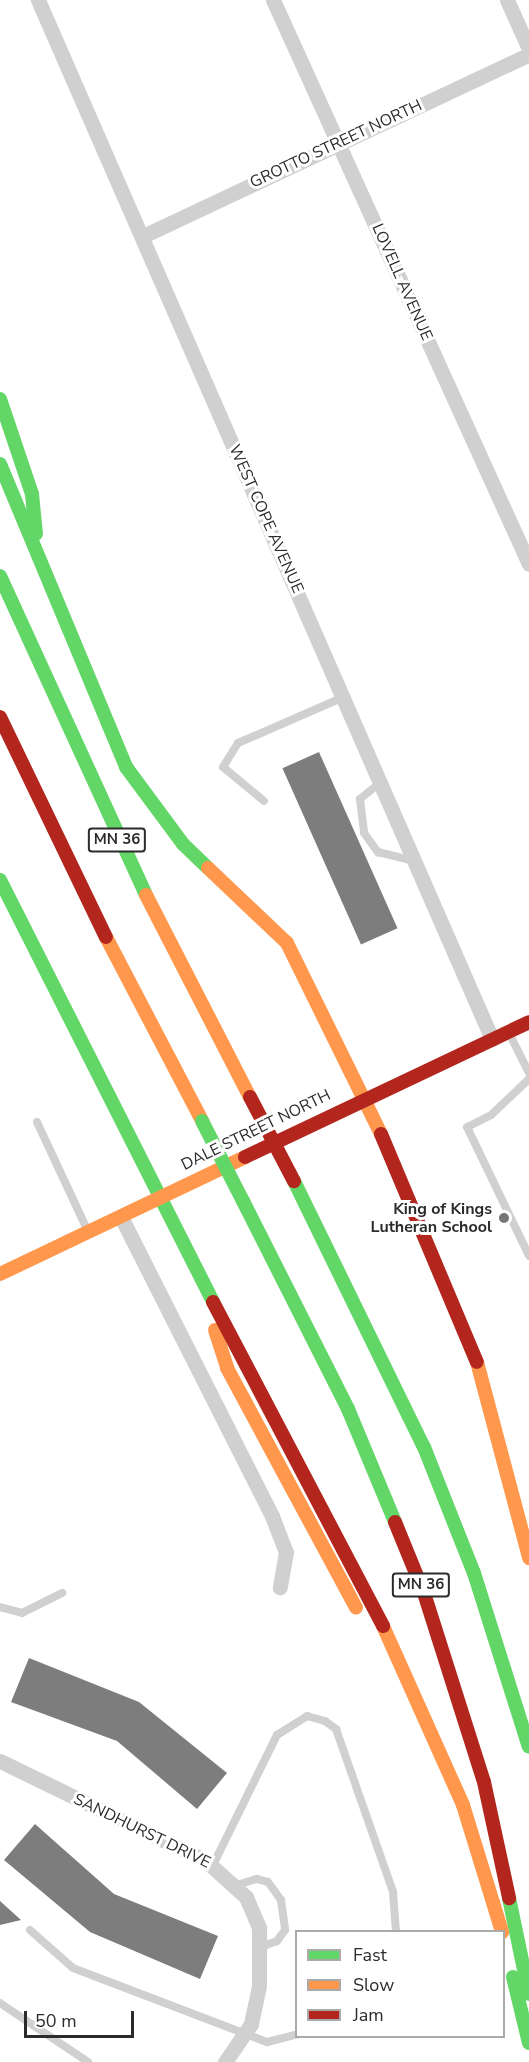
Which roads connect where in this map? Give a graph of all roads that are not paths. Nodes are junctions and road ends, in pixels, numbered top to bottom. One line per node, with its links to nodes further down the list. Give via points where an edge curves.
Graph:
1 (38, 0): 7 (street, WEST COPE AVENUE)
2 (273, 0): 6 (street, LOVELL AVENUE)
3 (507, 0): 4 (street)
4 (529, 49)
5 (529, 54): 6 (street, GROTTO STREET NORTH)
6 (339, 142): 7 (street, GROTTO STREET NORTH); 11 (street, LOVELL AVENUE)
7 (143, 236): 13 (street, WEST COPE AVENUE)
8 (0, 399): 10 (main road, via 32,494)
9 (0, 464): 10 (main road)
10 (36, 562): 24 (main road, via 135,782 183,844 287,943)
11 (529, 564)
12 (0, 576): 37 (main road, MN 36, bridge, via 99,805 294,1181 428,1457 477,1583)
13 (344, 698): 15 (street, WEST COPE AVENUE); 16 (lane, via 238,743 223,767)
14 (0, 717): 46 (main road, MN 36, bridge, via 61,850 348,1409 424,1593 484,1782)
15 (381, 782): 17 (street, WEST COPE AVENUE); 17 (lane, via 360,799 364,832 378,852)
16 (264, 801)
17 (415, 861): 21 (street, WEST COPE AVENUE)
18 (0, 880): 26 (main road)
19 (529, 1022): 20 (main road, DALE STREET NORTH)
20 (508, 1032): 21 (main road, DALE STREET NORTH); 22 (lane)
21 (492, 1039): 24 (main road, DALE STREET NORTH)
22 (529, 1073)
23 (529, 1079): 29 (lane, via 491,1115 467,1127)
24 (364, 1096): 26 (main road, DALE STREET NORTH); 32 (main road, via 452,1292 485,1384)
25 (37, 1122): 28 (lane)
26 (157, 1196): 27 (main road, DALE STREET NORTH); 31 (main road)
27 (121, 1217): 28 (main road, DALE STREET NORTH); 33 (street, via 272,1516 286,1552)
28 (89, 1232): 30 (main road, DALE STREET NORTH)
29 (529, 1256)
30 (0, 1274)
31 (210, 1296): 36 (main road, via 375,1607); 36 (main road, via 227,1368 334,1572)
32 (529, 1558)
33 (280, 1587)
34 (62, 1593): 35 (lane, via 22,1612)
35 (0, 1607)
36 (429, 1731): 43 (main road, via 463,1805)
37 (529, 1747)
38 (0, 1761): 39 (street, SANDHURST DRIVE)
39 (213, 1865): 40 (street, SANDHURST DRIVE); 42 (lane, via 277,1735 307,1716 325,1721 336,1729 390,1882)
40 (237, 1885): 45 (street, SANDHURST DRIVE, via 254,1912); 45 (lane, via 257,1879 268,1882 281,1900 285,1930 277,1941)
41 (30, 1930): 48 (lane, via 73,1968)
42 (396, 1930)
43 (501, 1930)
44 (505, 1942): 50 (main road)
45 (261, 1947): 48 (street, SANDHURST DRIVE, via 256,2005)
46 (529, 1994)
47 (0, 2002): 51 (lane)
48 (247, 2032): 49 (lane, via 267,2042); 52 (street, SANDHURST DRIVE)
49 (295, 2036)
50 (529, 2043)
51 (88, 2062)
52 (225, 2062)

